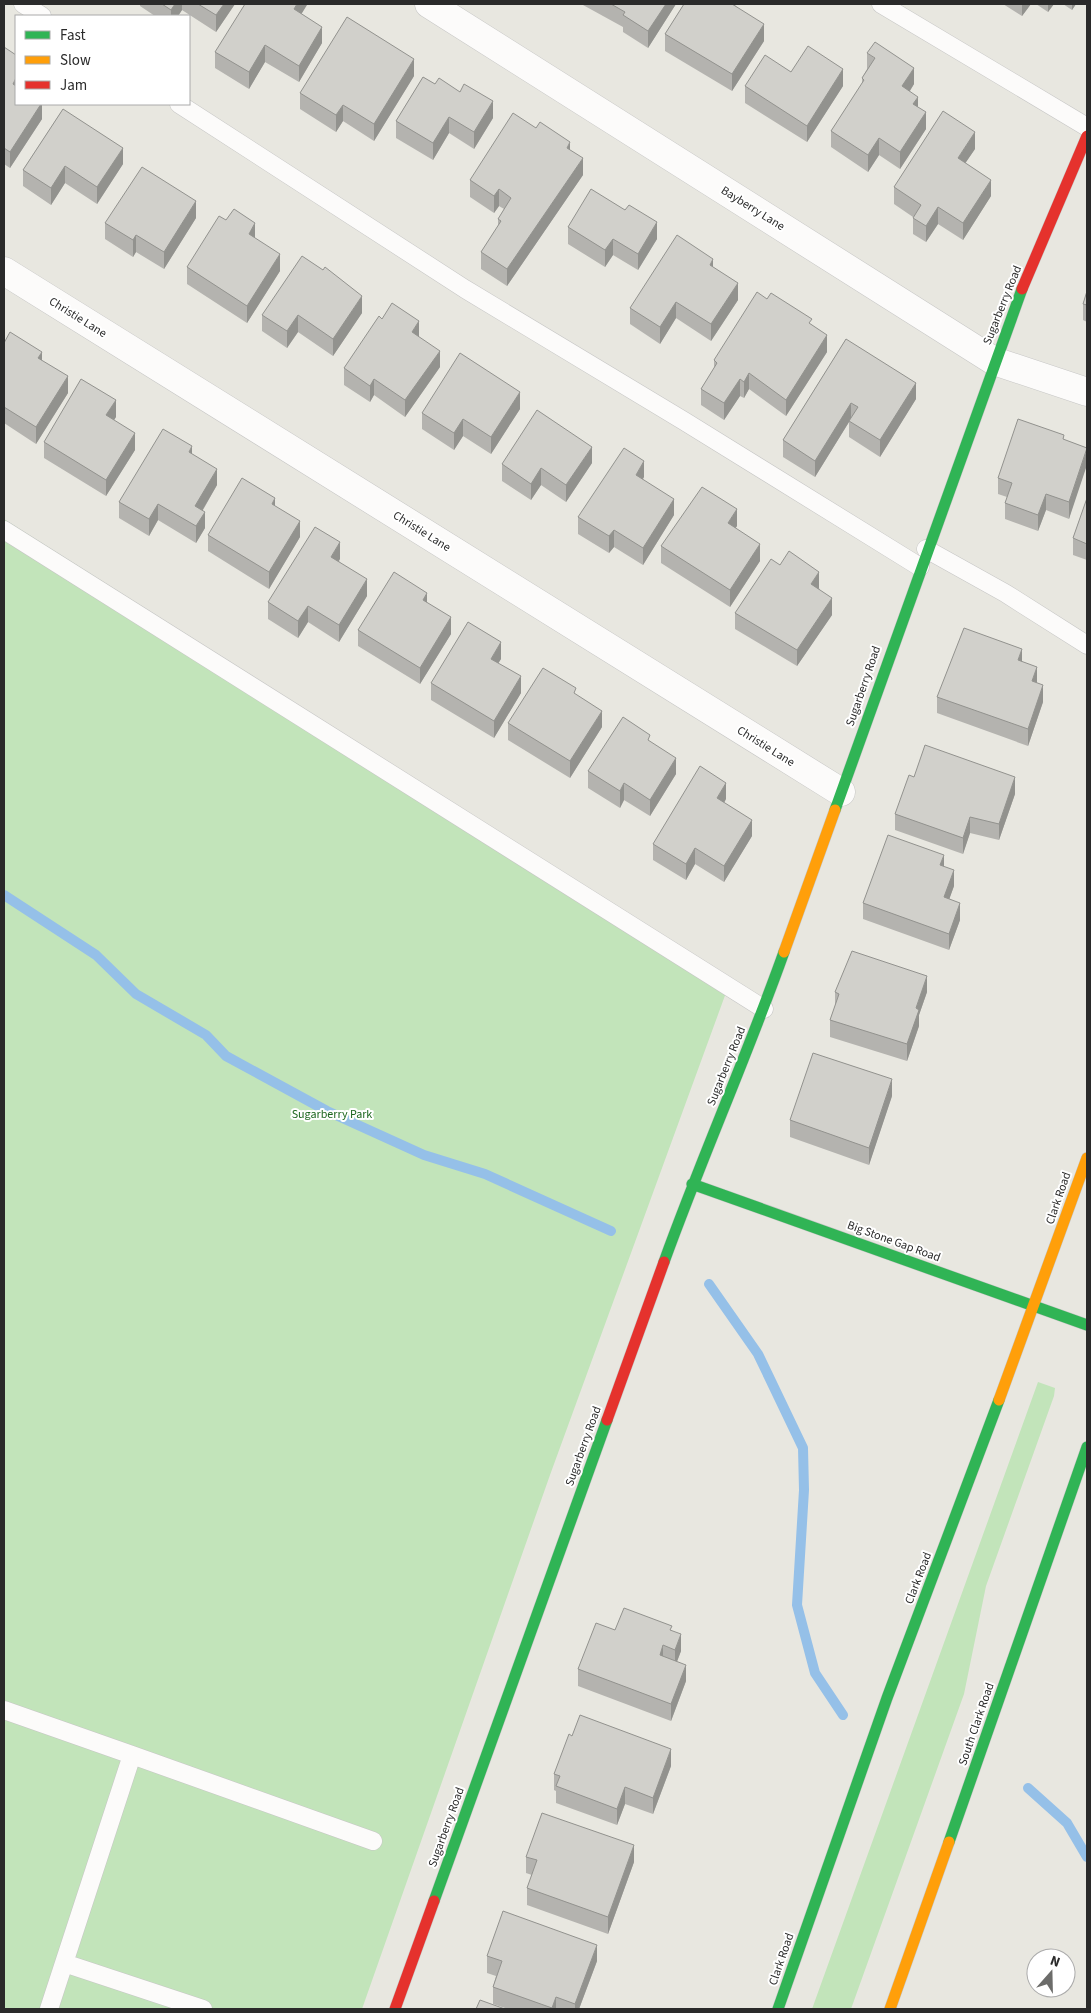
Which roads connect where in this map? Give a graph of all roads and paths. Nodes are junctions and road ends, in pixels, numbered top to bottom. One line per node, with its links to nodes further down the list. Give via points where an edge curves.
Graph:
1 (22, 4): 4 (lane)
2 (430, 4): 9 (street, Bayberry Lane)
3 (881, 4): 6 (lane)
4 (40, 15)
5 (181, 105): 13 (lane, via 465,289)
6 (1087, 127)
7 (1087, 136): 9 (street, Sugarberry Road)
8 (4, 271): 15 (street, Christie Lane)
9 (994, 361): 10 (street, Bayberry Lane); 12 (street, Sugarberry Road)
10 (1087, 392)
11 (4, 530): 16 (lane)
12 (926, 549): 13 (street, Sugarberry Road); 14 (lane, via 1005,593)
13 (920, 567): 15 (street, Sugarberry Road)
14 (1087, 645)
15 (841, 792): 16 (street, Sugarberry Road)
16 (764, 1009): 18 (street, Sugarberry Road)
17 (1087, 1158): 19 (street, Clark Road)
18 (692, 1184): 19 (street, Big Stone Gap Road); 28 (street, Sugarberry Road)
19 (1035, 1306): 20 (street, Big Stone Gap Road); 29 (street, Clark Road, via 887,1698)
20 (1087, 1325)
21 (1087, 1447): 30 (street, South Clark Road)
22 (4, 1710): 23 (lane)
23 (132, 1754): 24 (lane); 25 (lane)
24 (373, 1841)
25 (64, 1964): 26 (lane); 27 (lane)
26 (49, 2009)
27 (203, 2009)
28 (395, 2009)
29 (778, 2009)
30 (890, 2009)

